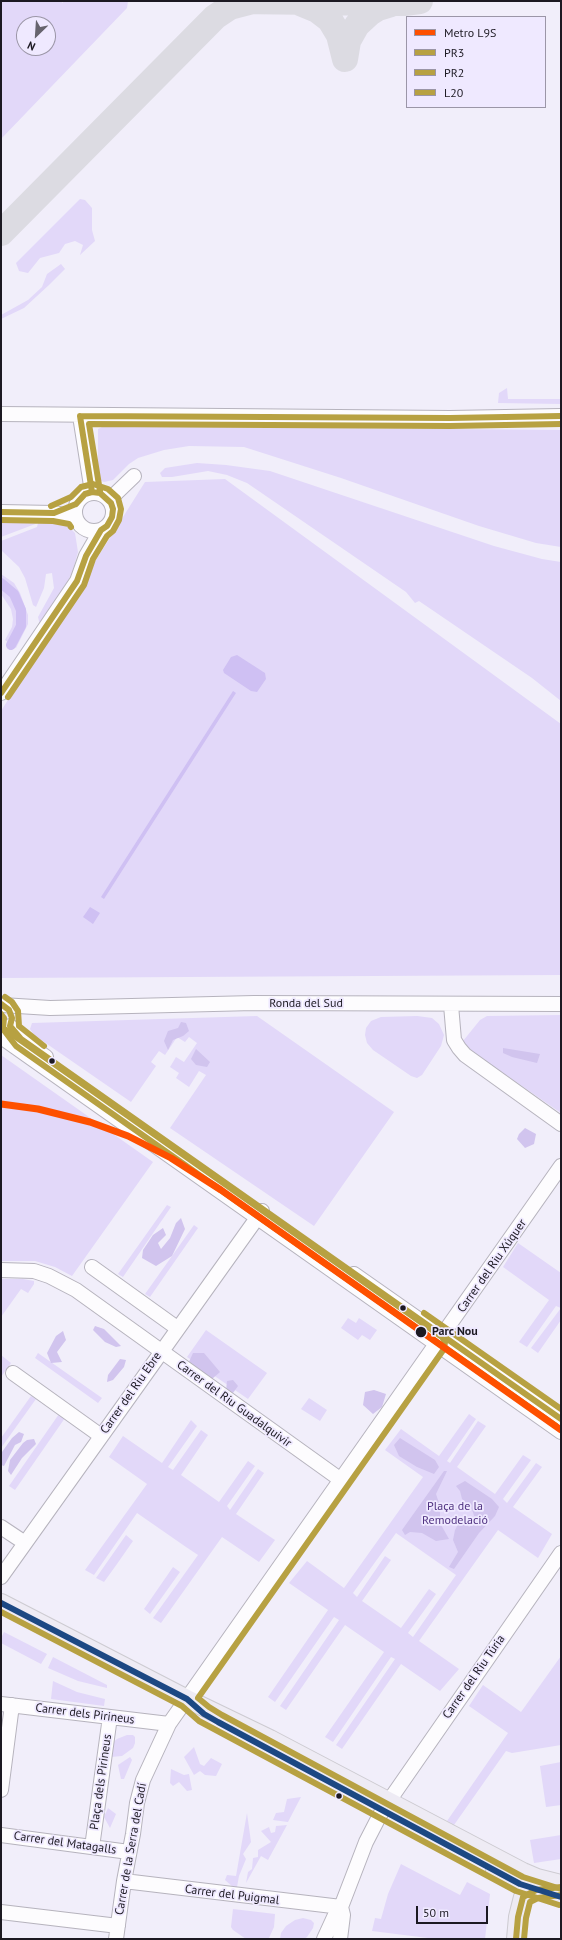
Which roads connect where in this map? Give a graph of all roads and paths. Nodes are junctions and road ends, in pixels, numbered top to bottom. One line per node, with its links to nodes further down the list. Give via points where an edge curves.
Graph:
1 (1, 414): 2 (street)
2 (80, 416): 4 (street); 7 (street)
3 (561, 416): 4 (street)
4 (547, 417): 5 (street)
5 (561, 421)
6 (134, 476): 8 (street)
7 (92, 492): 8 (street, via 100,493); 10 (street, via 85,494)
8 (109, 500): 11 (street, via 113,509 112,518)
9 (1, 512): 10 (street)
10 (76, 515): 11 (street, via 88,531); 12 (street)
11 (101, 530): 12 (street)
12 (86, 556): 13 (street, via 77,581)
13 (1, 692)
14 (561, 1004): 16 (street, Ronda del Sud)
15 (2, 1005): 17 (street, Ronda del Sud); 18 (street, via 12,1014)
16 (451, 1005): 17 (street, Ronda del Sud, via 254,1003); 20 (street, via 454,1040 465,1055)
17 (50, 1008): 18 (street, Ronda del Sud, via 22,1014)
18 (8, 1027): 22 (street, via 24,1042)
19 (1, 1037): 22 (street)
20 (561, 1124)
21 (561, 1166): 26 (street, Carrer del Riu Xúquer)
22 (260, 1213): 25 (street, Carrer del Riu Ebre); 26 (street)
23 (92, 1267): 25 (street)
24 (1, 1270): 27 (street, Carrer del Riu Guadalquivir, via 34,1271 49,1276 76,1290)
25 (177, 1328): 27 (street, Carrer del Riu Ebre)
26 (440, 1340): 29 (street); 30 (street); 32 (street, Carrer del Riu Xúquer)
27 (161, 1351): 31 (street, Carrer del Riu Ebre); 32 (street, Carrer del Riu Guadalquivir)
28 (13, 1373): 31 (street)
29 (561, 1419)
30 (561, 1432)
31 (101, 1436): 34 (street, Carrer del Riu Ebre)
32 (341, 1480): 38 (street, Carrer del Riu Xúquer)
33 (1, 1527): 34 (street)
34 (25, 1542): 36 (street, Carrer del Riu Ebre)
35 (561, 1553): 43 (street, Carrer del Riu Túria)
36 (1, 1577)
37 (1, 1603): 38 (main road)
38 (187, 1699): 41 (street, Carrer de la Serra del Cadí); 43 (main road, via 263,1736)
39 (6, 1704): 41 (street, Carrer dels Pirineus); 42 (street)
40 (109, 1724): 45 (street, Plaça dels Pirineus)
41 (169, 1724): 46 (street, Carrer de la Serra del Cadí, via 143,1780)
42 (1, 1790)
43 (385, 1806): 47 (main road); 49 (main road, via 536,1878); 52 (street, Carrer del Riu Túria, via 366,1842)
44 (1, 1835): 46 (street, Carrer del Matagalls)
45 (93, 1840)
46 (129, 1852): 48 (street, Carrer de la Serra del Cadí)
47 (503, 1875): 50 (main road); 57 (main road, via 516,1894)
48 (124, 1881): 52 (street, Carrer del Puigmal); 54 (street, Carrer de la Serra del Cadí)
49 (561, 1886): 50 (main road)
50 (536, 1890): 51 (main road); 57 (main road, via 526,1895 521,1902)
51 (561, 1898): 57 (main road, via 530,1899 523,1910)
52 (341, 1907): 55 (street); 56 (street, via 343,1916)
53 (1, 1912): 54 (street)
54 (117, 1933)
55 (324, 1939)
56 (340, 1939)
57 (516, 1939)

